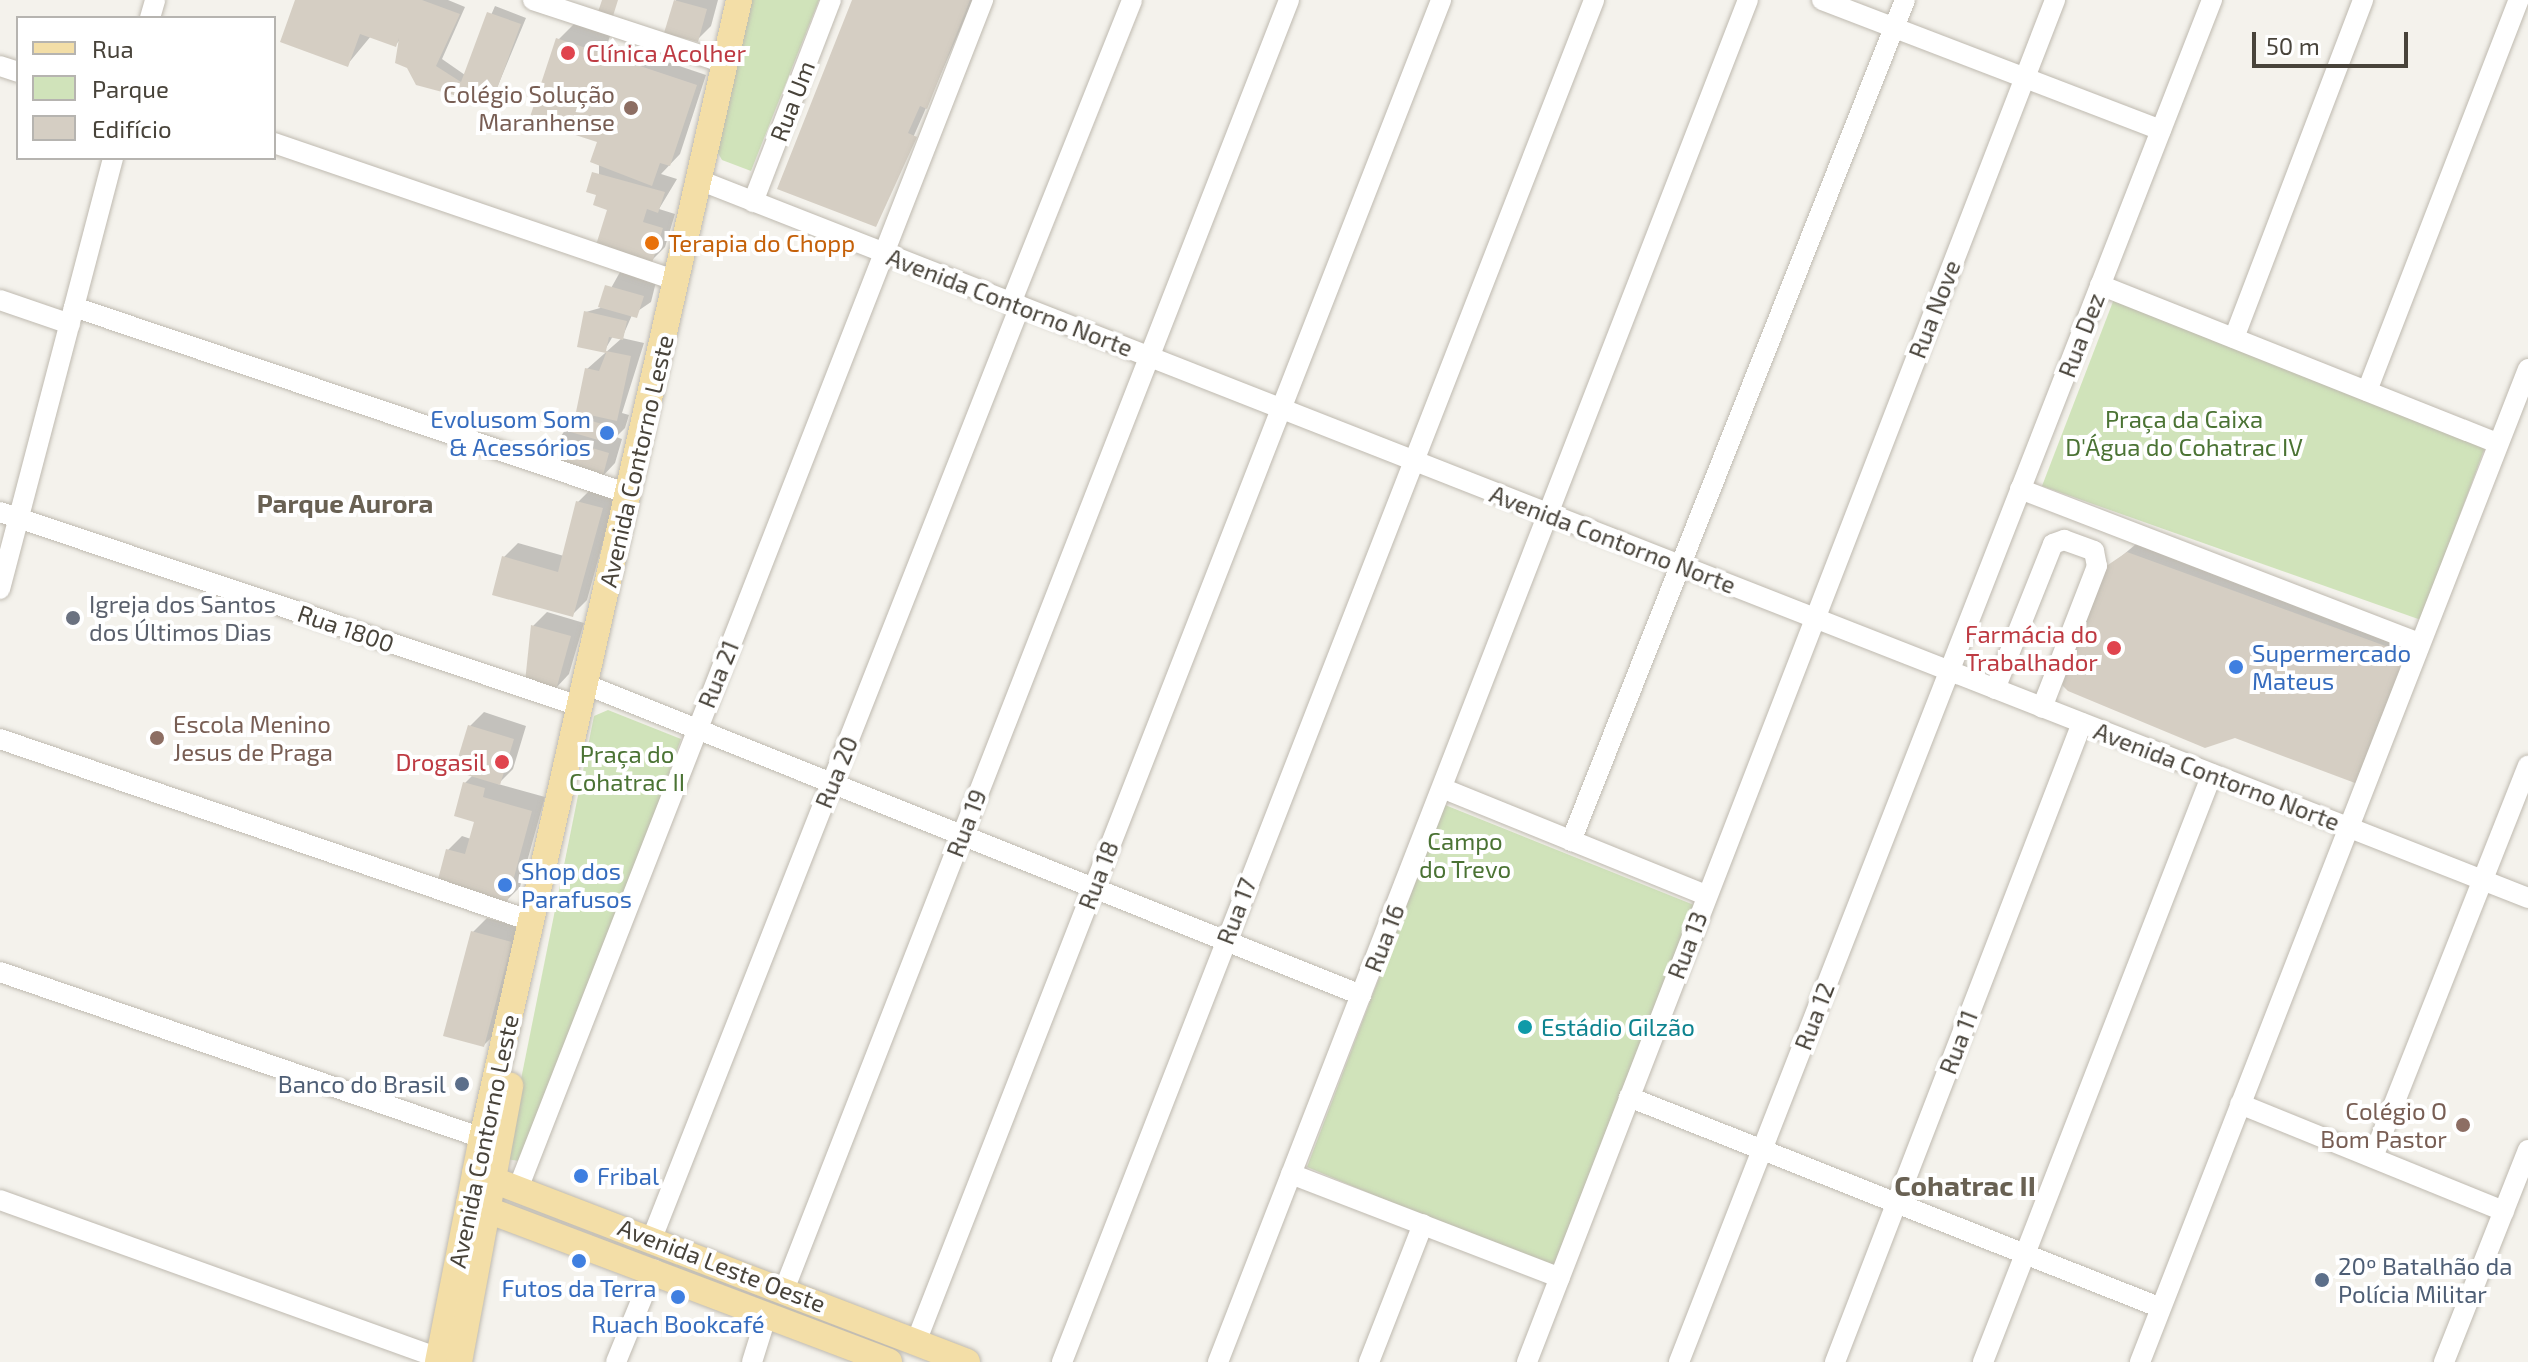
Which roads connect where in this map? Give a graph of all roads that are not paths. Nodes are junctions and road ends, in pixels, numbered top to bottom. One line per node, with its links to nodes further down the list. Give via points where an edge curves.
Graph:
1 (533, 0): 17 (street)
2 (739, 0): 17 (main road, Avenida Contorno Leste)
3 (831, 0): 23 (street, Rua Um)
4 (983, 0): 24 (street, Rua 21)
5 (1132, 0): 28 (street, Rua 20)
6 (1289, 0): 31 (street, Rua 19)
7 (1441, 0): 34 (street, Rua 18)
8 (1594, 0): 36 (street, Rua 17)
9 (1748, 0): 39 (street, Rua 16)
10 (1822, 0): 16 (street)
11 (1905, 0): 16 (street)
12 (2055, 0): 18 (street, Rua Nove)
13 (2212, 0): 19 (street, Rua Dez)
14 (2363, 0): 30 (street)
15 (2519, 0): 33 (street)
16 (1894, 28): 18 (street); 41 (street)
17 (725, 63): 22 (main road, Avenida Contorno Leste)
18 (2023, 78): 19 (street); 43 (street, Rua Nove)
19 (2161, 130): 26 (street, Rua Dez)
20 (276, 144): 25 (street)
21 (112, 160): 29 (street)
22 (699, 180): 23 (street, Avenida Contorno Norte); 25 (main road, Avenida Contorno Leste)
23 (753, 202): 24 (street, Avenida Contorno Norte)
24 (885, 254): 28 (street, Avenida Contorno Norte); 50 (street, Rua 21)
25 (676, 281): 38 (main road, Avenida Contorno Leste)
26 (2100, 285): 30 (street); 37 (street, Rua Dez)
27 (0, 300): 29 (street)
28 (1015, 304): 31 (street, Avenida Contorno Norte); 54 (street, Rua 20)
29 (72, 316): 38 (street); 40 (street)
30 (2234, 338): 33 (street)
31 (1150, 357): 34 (street, Avenida Contorno Norte); 57 (street, Rua 19)
32 (2528, 369): 35 (street)
33 (2367, 391): 35 (street)
34 (1280, 408): 36 (street, Avenida Contorno Norte); 60 (street, Rua 18)
35 (2498, 443): 44 (street)
36 (1410, 460): 39 (street, Avenida Contorno Norte); 64 (street, Rua 17)
37 (2020, 489): 44 (street); 45 (street, Rua Dez)
38 (629, 494): 47 (main road, Avenida Contorno Leste)
39 (1549, 514): 41 (street, Avenida Contorno Norte); 55 (street, Rua 16)
40 (9, 515): 42 (street); 47 (street, Rua 1800)
41 (1681, 566): 43 (street, Avenida Contorno Norte); 58 (street)
42 (0, 589)
43 (1813, 618): 45 (street, Avenida Contorno Norte); 61 (street, Rua 13)
44 (2419, 643): 56 (street)
45 (1949, 671): 46 (street, Avenida Contorno Norte); 70 (street, Rua 12)
46 (1995, 689): 48 (street, Avenida Contorno Norte); 48 (street, via 2053,544 2064,540 2094,551 2097,566)
47 (584, 696): 50 (street, Rua 1800); 63 (main road, Avenida Contorno Leste)
48 (2042, 708): 49 (street, Avenida Contorno Norte)
49 (2082, 723): 53 (street, Avenida Contorno Norte); 76 (street, Rua 11)
50 (697, 729): 54 (street, Rua 1800); 74 (street, Rua 21)
51 (0, 739): 63 (street)
52 (2528, 766): 59 (street)
53 (2212, 774): 56 (street, Avenida Contorno Norte); 82 (street)
54 (831, 783): 57 (street, Rua 1800); 81 (street, Rua 20)
55 (1442, 788): 58 (street); 66 (street, Rua 16)
56 (2347, 827): 59 (street, Avenida Contorno Norte); 68 (street)
57 (962, 835): 60 (street, Rua 1800); 86 (street, Rua 19)
58 (1571, 841): 61 (street)
59 (2483, 880): 62 (street, Avenida Contorno Norte); 72 (street)
60 (1093, 888): 64 (street, Rua 1800); 89 (street, Rua 18)
61 (1706, 895): 67 (street, Rua 13)
62 (2528, 898)
63 (534, 922): 69 (main road, Avenida Contorno Leste); 74 (main road, Avenida Contorno Leste)
64 (1225, 940): 66 (street, Rua 1800); 95 (street, Rua 17)
65 (0, 972): 69 (street)
66 (1361, 995): 73 (street, Rua 16)
67 (1629, 1097): 70 (street); 84 (street, Rua 13)
68 (2240, 1104): 72 (street); 87 (street)
69 (482, 1138): 74 (main road, Avenida Contorno Leste)
70 (1762, 1149): 76 (street); 99 (street, Rua 12)
71 (2528, 1150): 78 (street)
72 (2373, 1157): 78 (street)
73 (1291, 1174): 79 (street); 96 (street, Rua 16)
74 (496, 1179): 77 (main road, Avenida Contorno Leste); 81 (main road, Avenida Leste Oeste)
75 (0, 1200): 90 (street)
76 (1896, 1202): 82 (street); 100 (street, Rua 11)
77 (480, 1206): 80 (main road, Avenida Leste Oeste); 85 (main road, Avenida Contorno Leste); 90 (main road, Avenida Contorno Leste)
78 (2504, 1211): 103 (street)
79 (1423, 1224): 84 (street); 97 (street)
80 (546, 1227): 83 (main road, Avenida Leste Oeste); 85 (main road, via 506,1231)
81 (652, 1238): 86 (main road, Avenida Leste Oeste)
82 (2025, 1254): 87 (street); 101 (street)
83 (654, 1269): 88 (main road, Avenida Leste Oeste); 91 (street)
84 (1560, 1278): 98 (street, Rua 13)
85 (474, 1289): 90 (main road, Avenida Contorno Leste)
86 (784, 1290): 89 (main road, Avenida Leste Oeste)
87 (2161, 1308): 102 (street)
88 (767, 1314): 92 (street); 93 (main road, Avenida Leste Oeste)
89 (916, 1342): 94 (main road, Avenida Leste Oeste)
90 (447, 1361)
91 (616, 1362)
92 (752, 1362)
93 (889, 1362)
94 (967, 1362)
95 (1062, 1362)
96 (1218, 1362)
97 (1369, 1362)
98 (1527, 1362)
99 (1679, 1362)
100 (1835, 1362)
101 (1983, 1362)
102 (2140, 1362)
103 (2444, 1362)

